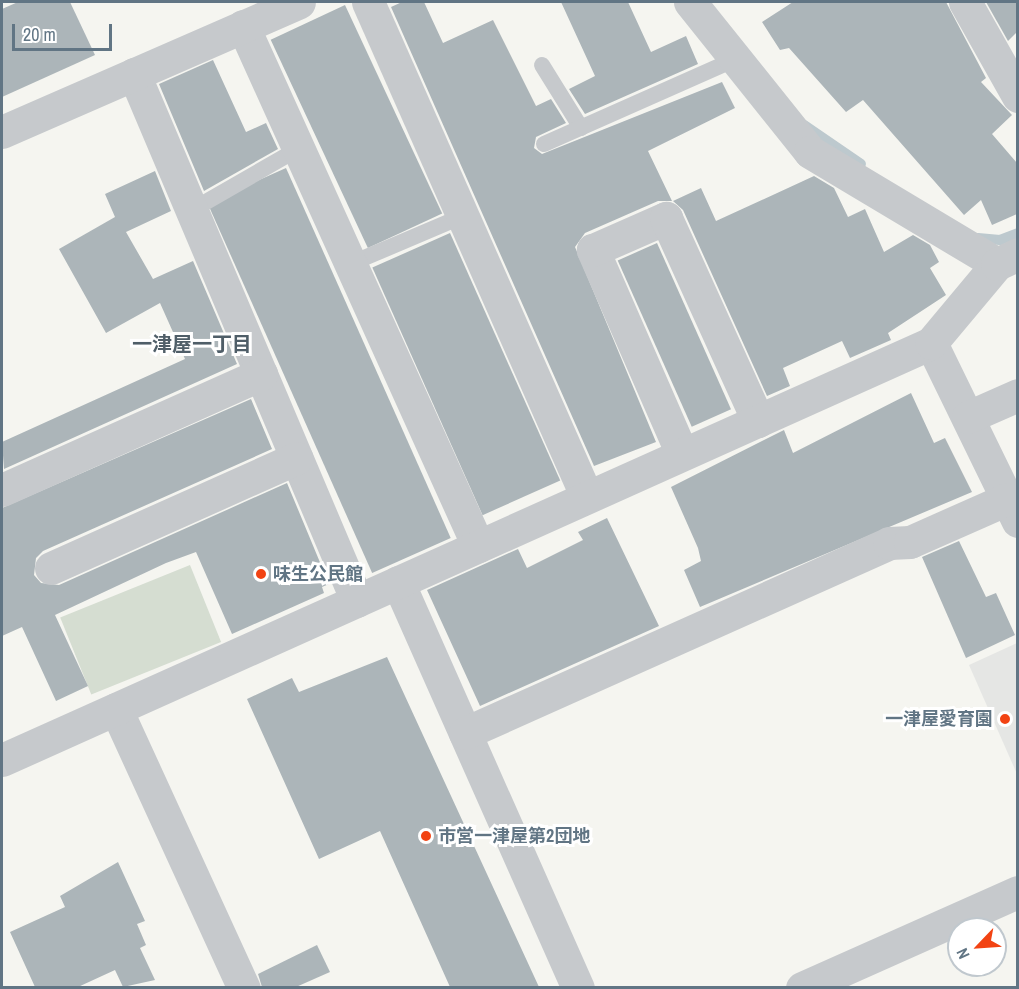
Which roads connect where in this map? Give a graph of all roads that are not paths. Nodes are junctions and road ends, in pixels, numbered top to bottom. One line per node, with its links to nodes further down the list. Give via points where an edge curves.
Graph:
1 (299, 2): 5 (street)
2 (369, 2): 15 (street)
3 (690, 2): 6 (street)
4 (965, 2): 9 (street)
5 (243, 26): 8 (street); 13 (street)
6 (736, 59): 10 (lane); 16 (street, via 810,152)
7 (542, 65): 10 (lane)
8 (134, 74): 11 (street); 14 (street)
9 (1017, 96)
10 (581, 128): 12 (lane)
11 (2, 132)
12 (544, 144)
13 (298, 148): 14 (lane); 17 (street)
14 (192, 210): 19 (street)
15 (463, 216): 17 (lane); 26 (street)
16 (1007, 259): 18 (street)
17 (350, 264): 28 (street)
18 (931, 343): 21 (street); 22 (street)
19 (261, 374): 24 (street); 25 (street)
20 (1017, 395): 21 (street)
21 (968, 417): 27 (street)
22 (758, 422): 23 (street); 23 (street, via 666,218 593,250)
23 (682, 454): 26 (street)
24 (297, 458): 29 (street); 31 (street)
25 (2, 490)
26 (586, 495): 28 (street)
27 (1014, 512): 33 (street, via 910,542 889,543)
28 (478, 546): 30 (street)
29 (51, 568)
30 (398, 582): 31 (street); 33 (street)
31 (357, 601): 32 (street)
32 (116, 709): 34 (street); 36 (street)
33 (465, 733): 37 (street)
34 (2, 760)
35 (1017, 892): 38 (street)
36 (244, 987)
37 (578, 987)
38 (802, 987)

